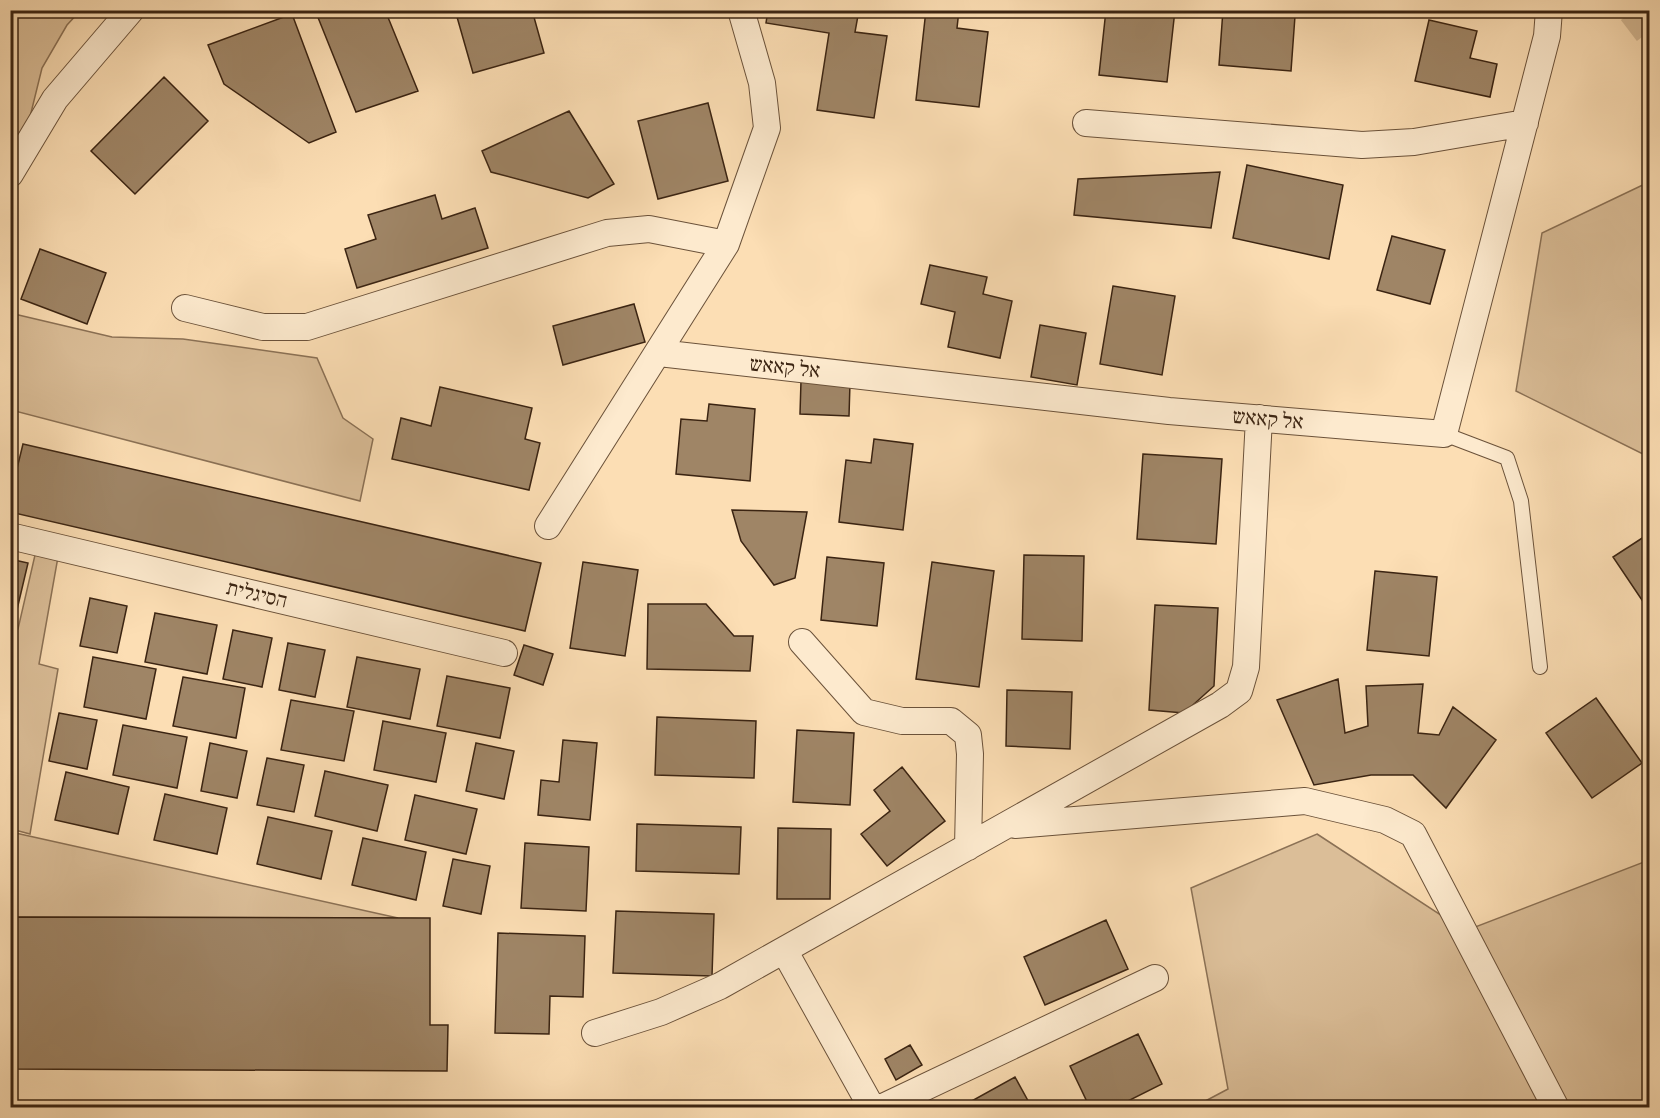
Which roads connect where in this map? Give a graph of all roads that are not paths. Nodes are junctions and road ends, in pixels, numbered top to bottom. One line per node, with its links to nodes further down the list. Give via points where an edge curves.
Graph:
1 (131, 10): 6 (street, via 55,99)
2 (741, 10): 7 (street, via 762,83 767,128)
3 (1549, 10): 5 (street, via 1547,36)
4 (1086, 123): 5 (street, via 1362,145 1414,142)
5 (1525, 123): 11 (street)
6 (10, 174)
7 (726, 244): 8 (street, via 649,229 607,233 307,327 262,327); 9 (street)
8 (185, 308)
9 (659, 353): 10 (street, אל קאאש); 12 (street)
10 (1259, 418): 11 (street, אל קאאש); 17 (street, via 1246,667 1239,691)
11 (1444, 434): 16 (lane, via 1507,458 1521,501)
12 (548, 526)
13 (10, 536): 15 (street, הסיגלית)
14 (802, 642): 18 (street, via 864,712 902,721 951,721 968,735)
15 (504, 653)
16 (1540, 667)
17 (1005, 826): 18 (street); 24 (street, via 1305,801 1385,819 1413,834)
18 (968, 847): 19 (street)
19 (784, 950): 21 (street, via 720,986 661,1012); 22 (street)
20 (1155, 978): 23 (street)
21 (595, 1034)
22 (872, 1107)
23 (881, 1107)
24 (1556, 1107)

